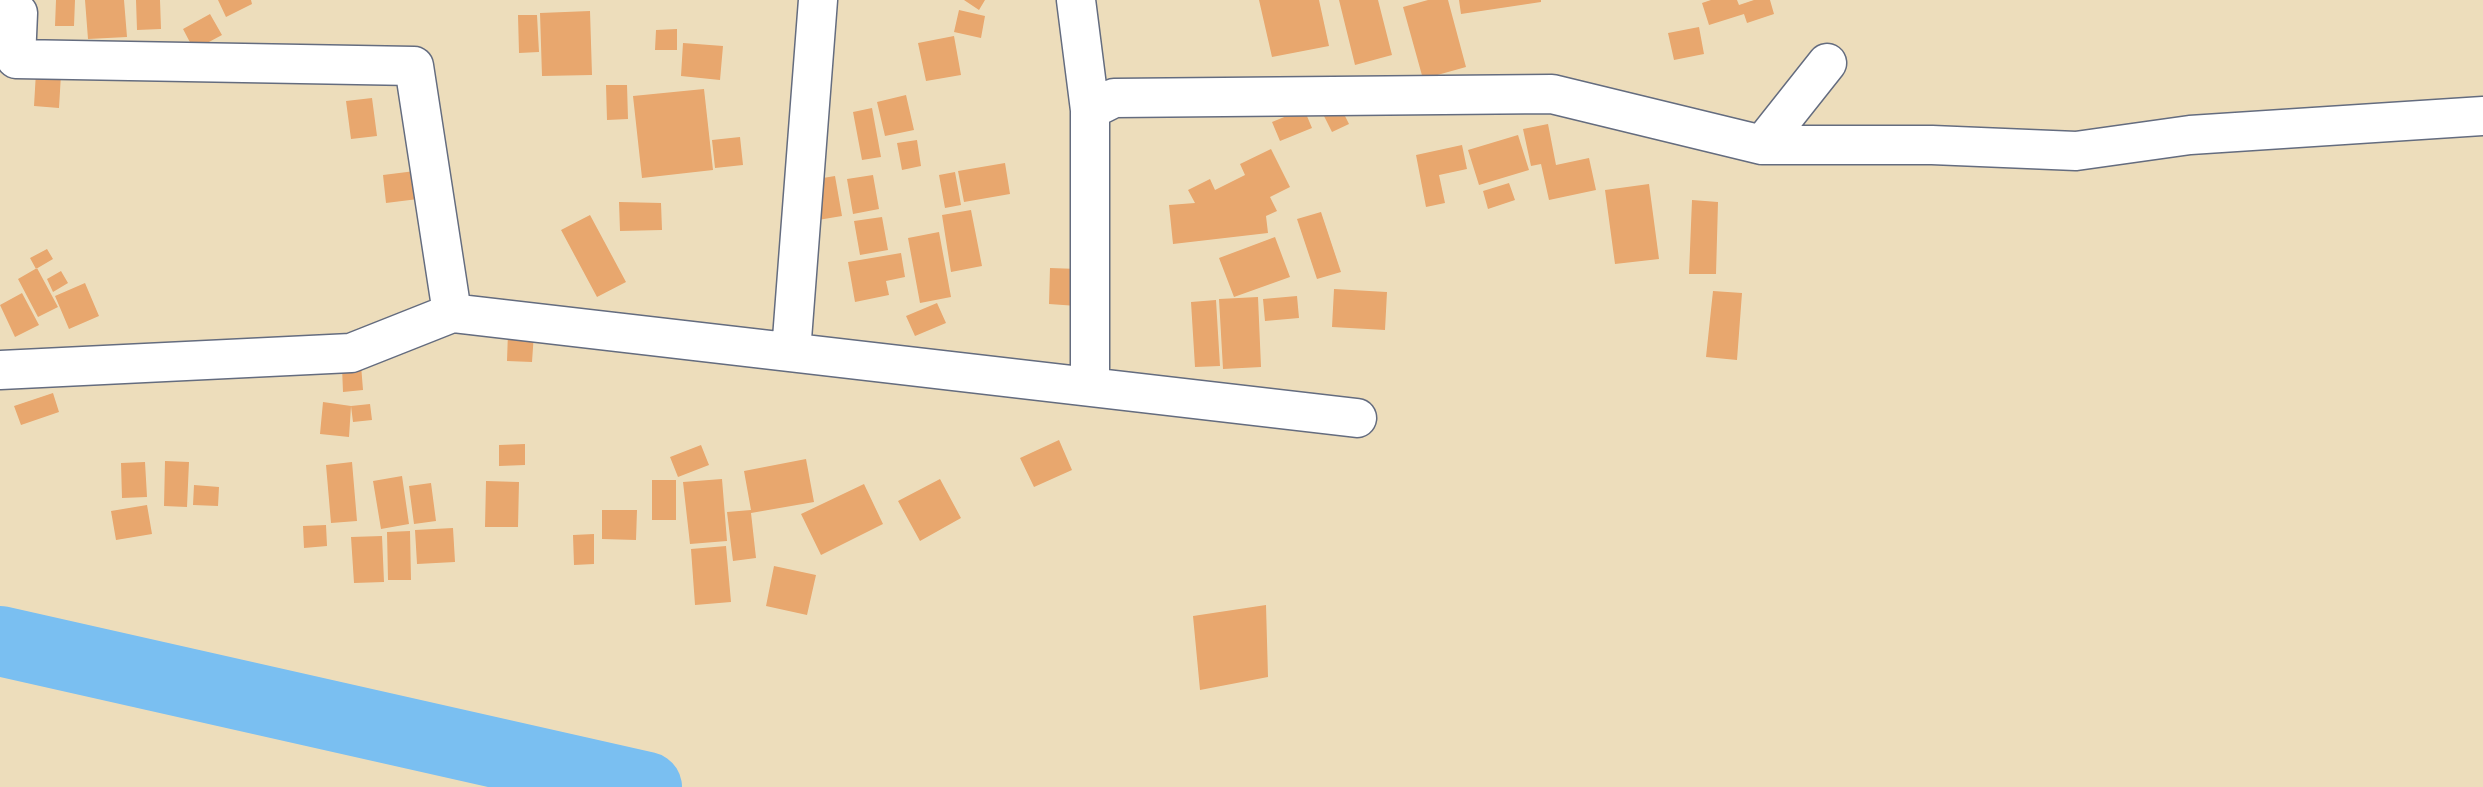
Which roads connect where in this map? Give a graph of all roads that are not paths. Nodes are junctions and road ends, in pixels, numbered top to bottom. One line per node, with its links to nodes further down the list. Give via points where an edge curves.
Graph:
1 (817, 0): 9 (street)
2 (1076, 0): 5 (street)
3 (0, 14): 8 (street, via 18,13 16,59 414,66)
4 (1827, 62): 7 (street)
5 (1090, 110): 7 (street, via 1114,98 1552,94); 11 (street)
6 (2483, 116): 7 (street, via 2190,135 2076,151)
7 (1762, 145)
8 (452, 313): 9 (street); 10 (street, via 351,353)
9 (791, 352): 11 (street)
10 (0, 370)
11 (1090, 386): 12 (street)
12 (1357, 418)

